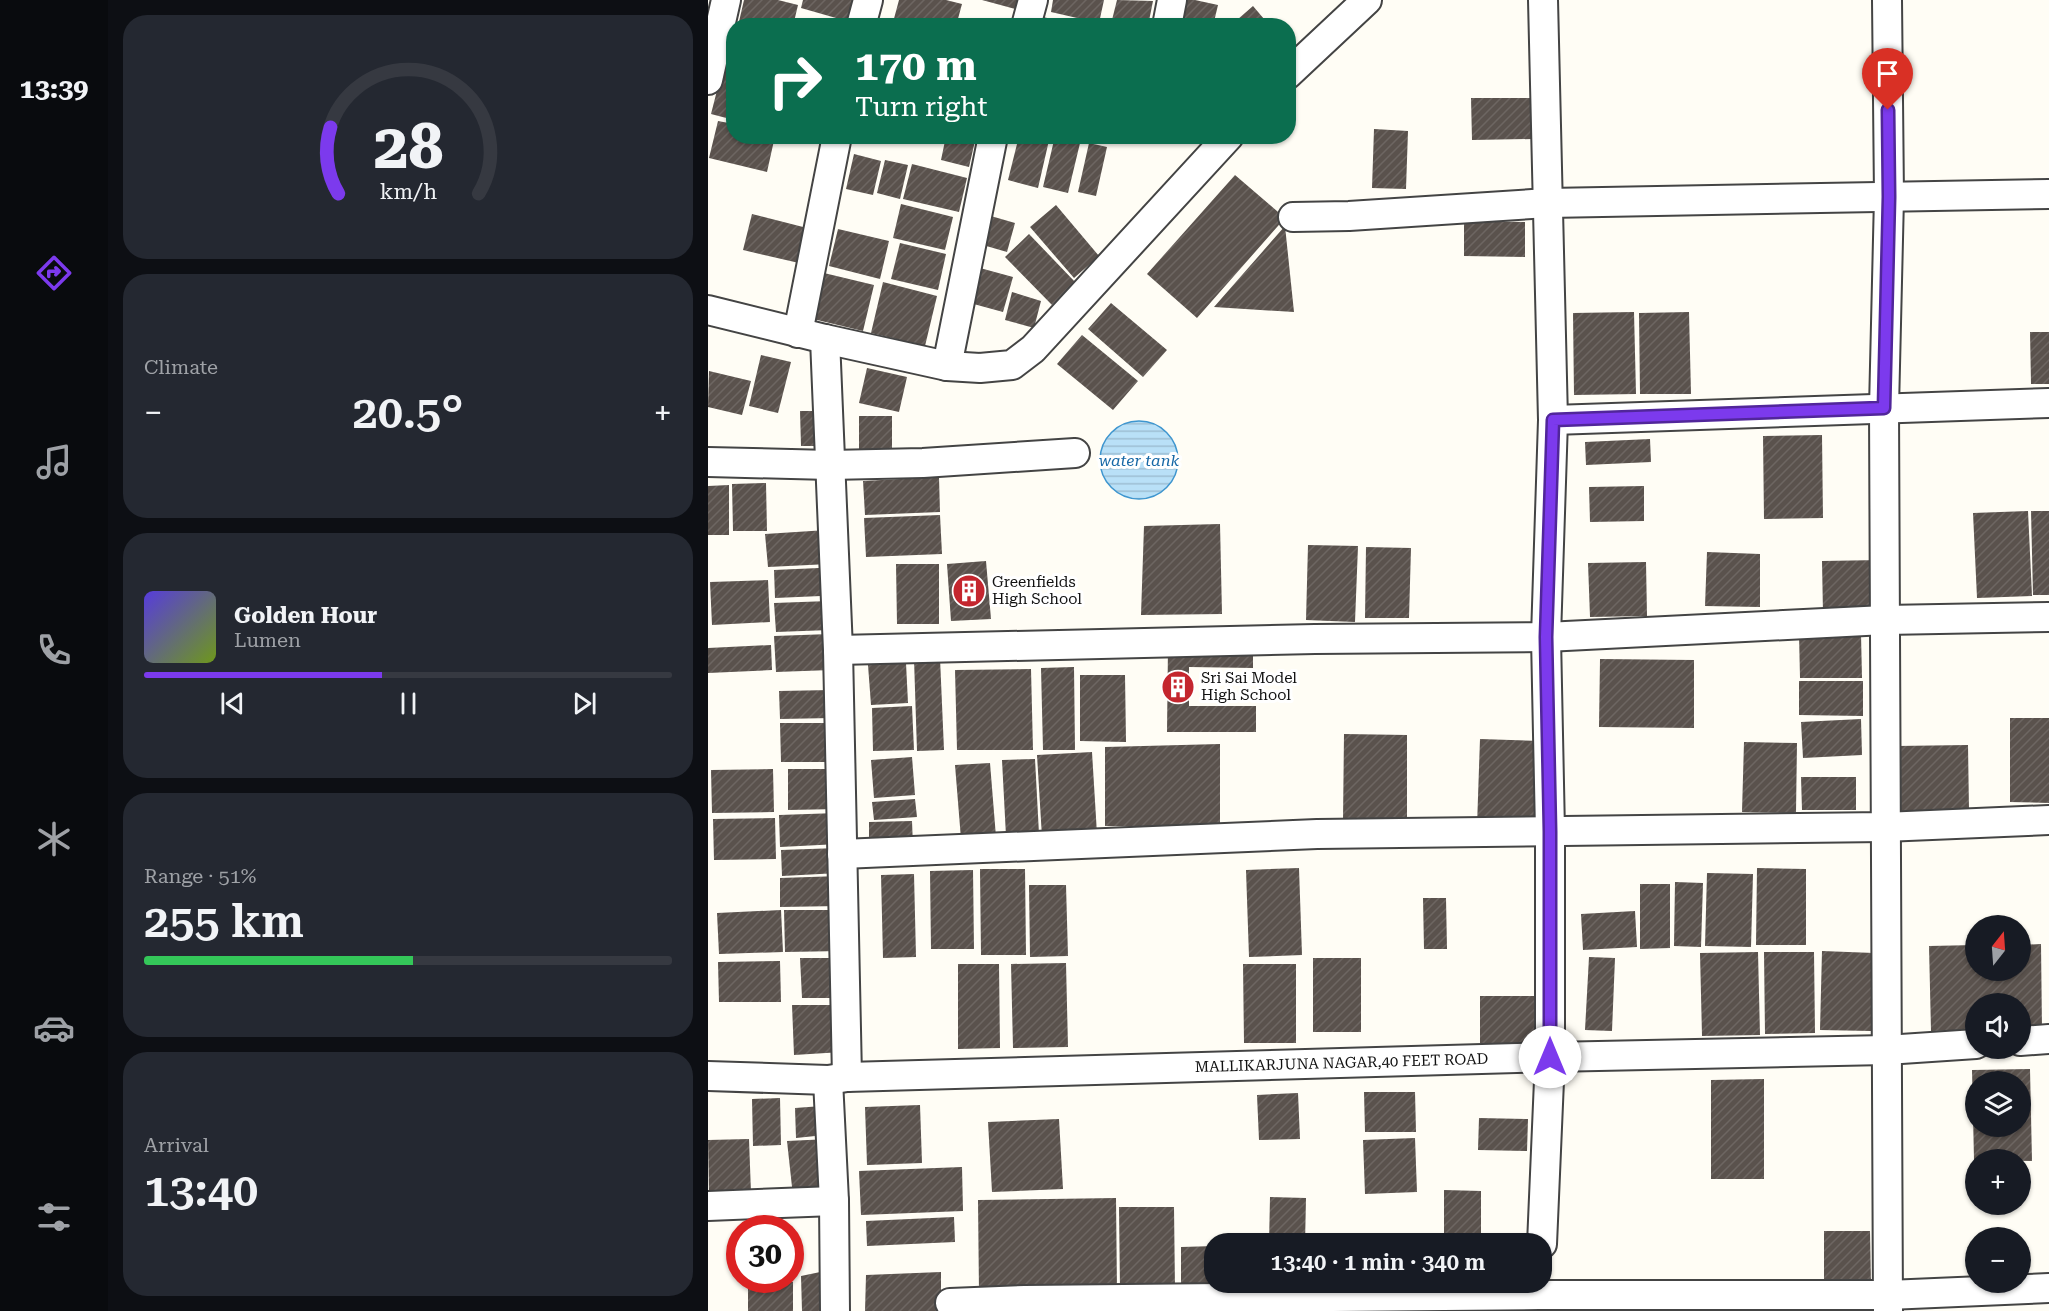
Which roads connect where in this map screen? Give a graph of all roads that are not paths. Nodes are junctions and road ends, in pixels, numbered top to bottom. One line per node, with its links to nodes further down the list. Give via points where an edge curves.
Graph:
1 (726, 0): 11 (street)
2 (868, 0): 8 (street)
3 (1034, 0): 9 (street)
4 (1172, 0): 10 (street)
5 (1367, 0): 12 (street)
6 (1543, 0): 19 (street)
7 (1887, 0): 18 (street)
8 (863, 18)
9 (1028, 18)
10 (1169, 18)
11 (719, 48): 13 (street)
12 (1296, 67)
13 (708, 80)
14 (836, 144): 22 (street)
15 (991, 144): 23 (street)
16 (1222, 144): 23 (street, via 1033,349 1012,365)
17 (2049, 194): 18 (street)
18 (1889, 197): 19 (street); 25 (street)
19 (1548, 203): 20 (street); 26 (street)
20 (1293, 217)
21 (708, 310): 22 (street)
22 (811, 336): 23 (street); 29 (street)
23 (947, 366)
24 (2049, 402): 25 (street)
25 (1884, 408): 26 (street); 31 (street)
26 (1553, 420): 32 (street)
27 (1075, 453): 29 (street)
28 (708, 462): 29 (street)
29 (830, 465): 33 (street)
30 (2049, 617): 31 (street)
31 (1885, 620): 32 (street); 35 (street)
32 (1546, 637): 33 (street); 36 (street)
33 (838, 650): 37 (street)
34 (2049, 820): 35 (street)
35 (1884, 827): 36 (street); 41 (street)
36 (1550, 832): 37 (street, via 1317,834); 42 (street)
37 (842, 854): 44 (street)
38 (2049, 1039): 39 (street)
39 (2031, 1040)
40 (1965, 1045): 41 (street, MALLIKARJUNA NAGAR,40 FEET ROAD)
41 (1886, 1050): 42 (street, MALLIKARJUNA NAGAR,40 FEET ROAD); 51 (street)
42 (1550, 1057): 44 (street, MALLIKARJUNA NAGAR,40 FEET ROAD); 47 (street)
43 (708, 1076): 44 (street, MALLIKARJUNA NAGAR,40 FEET ROAD)
44 (838, 1079): 45 (street)
45 (834, 1202): 46 (street); 52 (street)
46 (708, 1206)
47 (1542, 1233)
48 (2049, 1288): 51 (street)
49 (1539, 1296): 50 (street); 51 (street)
50 (950, 1303)
51 (1888, 1303)
52 (834, 1311)

